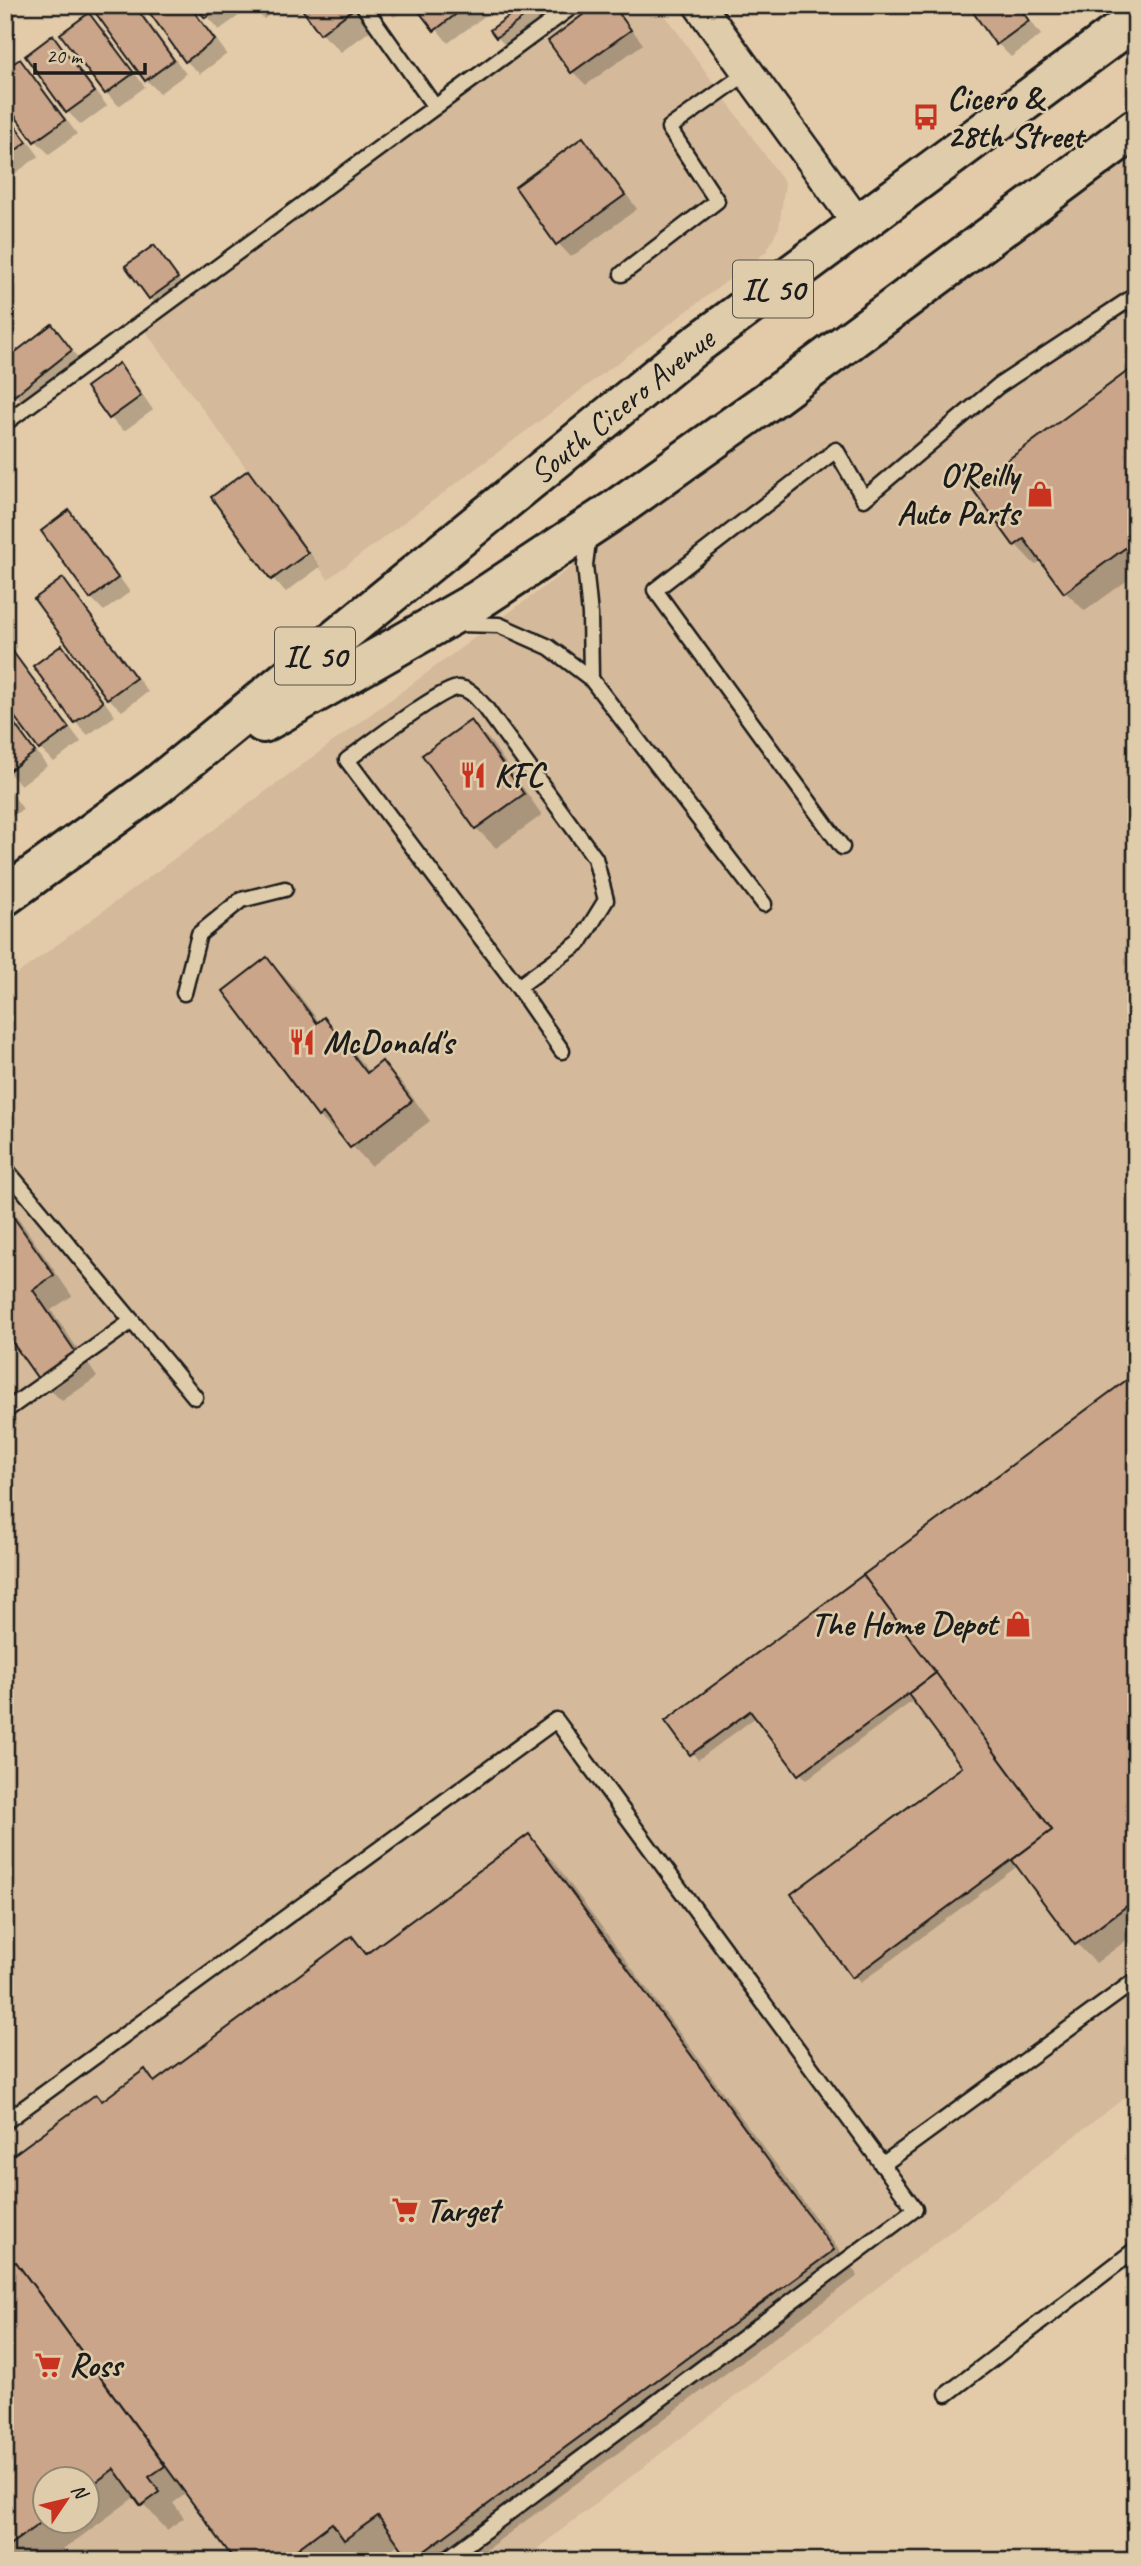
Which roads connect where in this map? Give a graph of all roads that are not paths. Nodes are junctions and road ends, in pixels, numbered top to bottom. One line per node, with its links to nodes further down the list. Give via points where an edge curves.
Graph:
1 (363, 5): 6 (lane)
2 (574, 5): 6 (lane)
3 (709, 9): 5 (street)
4 (1136, 19): 8 (main road, South Cicero Avenue / IL 50)
5 (748, 72): 8 (street); 9 (lane, via 669,128 717,201)
6 (435, 107): 11 (lane)
7 (1136, 128): 12 (main road, South Cicero Avenue / IL 50, via 775,396)
8 (859, 225): 15 (main road, South Cicero Avenue / IL 50, via 692,348)
9 (622, 274)
10 (1136, 295): 16 (lane, via 998,386 864,499 836,450 655,590)
11 (5, 423)
12 (589, 527): 13 (main road, South Cicero Avenue / IL 50); 14 (lane, via 585,565)
13 (439, 623): 14 (lane, via 499,625 550,647); 15 (main road, South Cicero Avenue / IL 50)
14 (591, 678): 19 (lane)
15 (156, 786): 18 (main road, South Cicero Avenue / IL 50)
16 (842, 847)
17 (285, 889): 21 (lane, via 241,900 199,934)
18 (5, 897)
19 (764, 904)
20 (518, 987): 20 (lane, via 347,760 446,691 462,688 485,707 595,858 606,900 580,942); 22 (lane)
21 (184, 993)
22 (562, 1051)
23 (5, 1168): 24 (lane)
24 (131, 1321): 25 (lane); 26 (lane)
25 (195, 1397)
26 (5, 1411)
27 (1136, 1980): 29 (lane)
28 (5, 2122): 29 (lane, via 556,1720)
29 (882, 2165): 32 (lane, via 915,2210)
30 (1136, 2249): 31 (lane)
31 (947, 2394)
32 (444, 2561)

